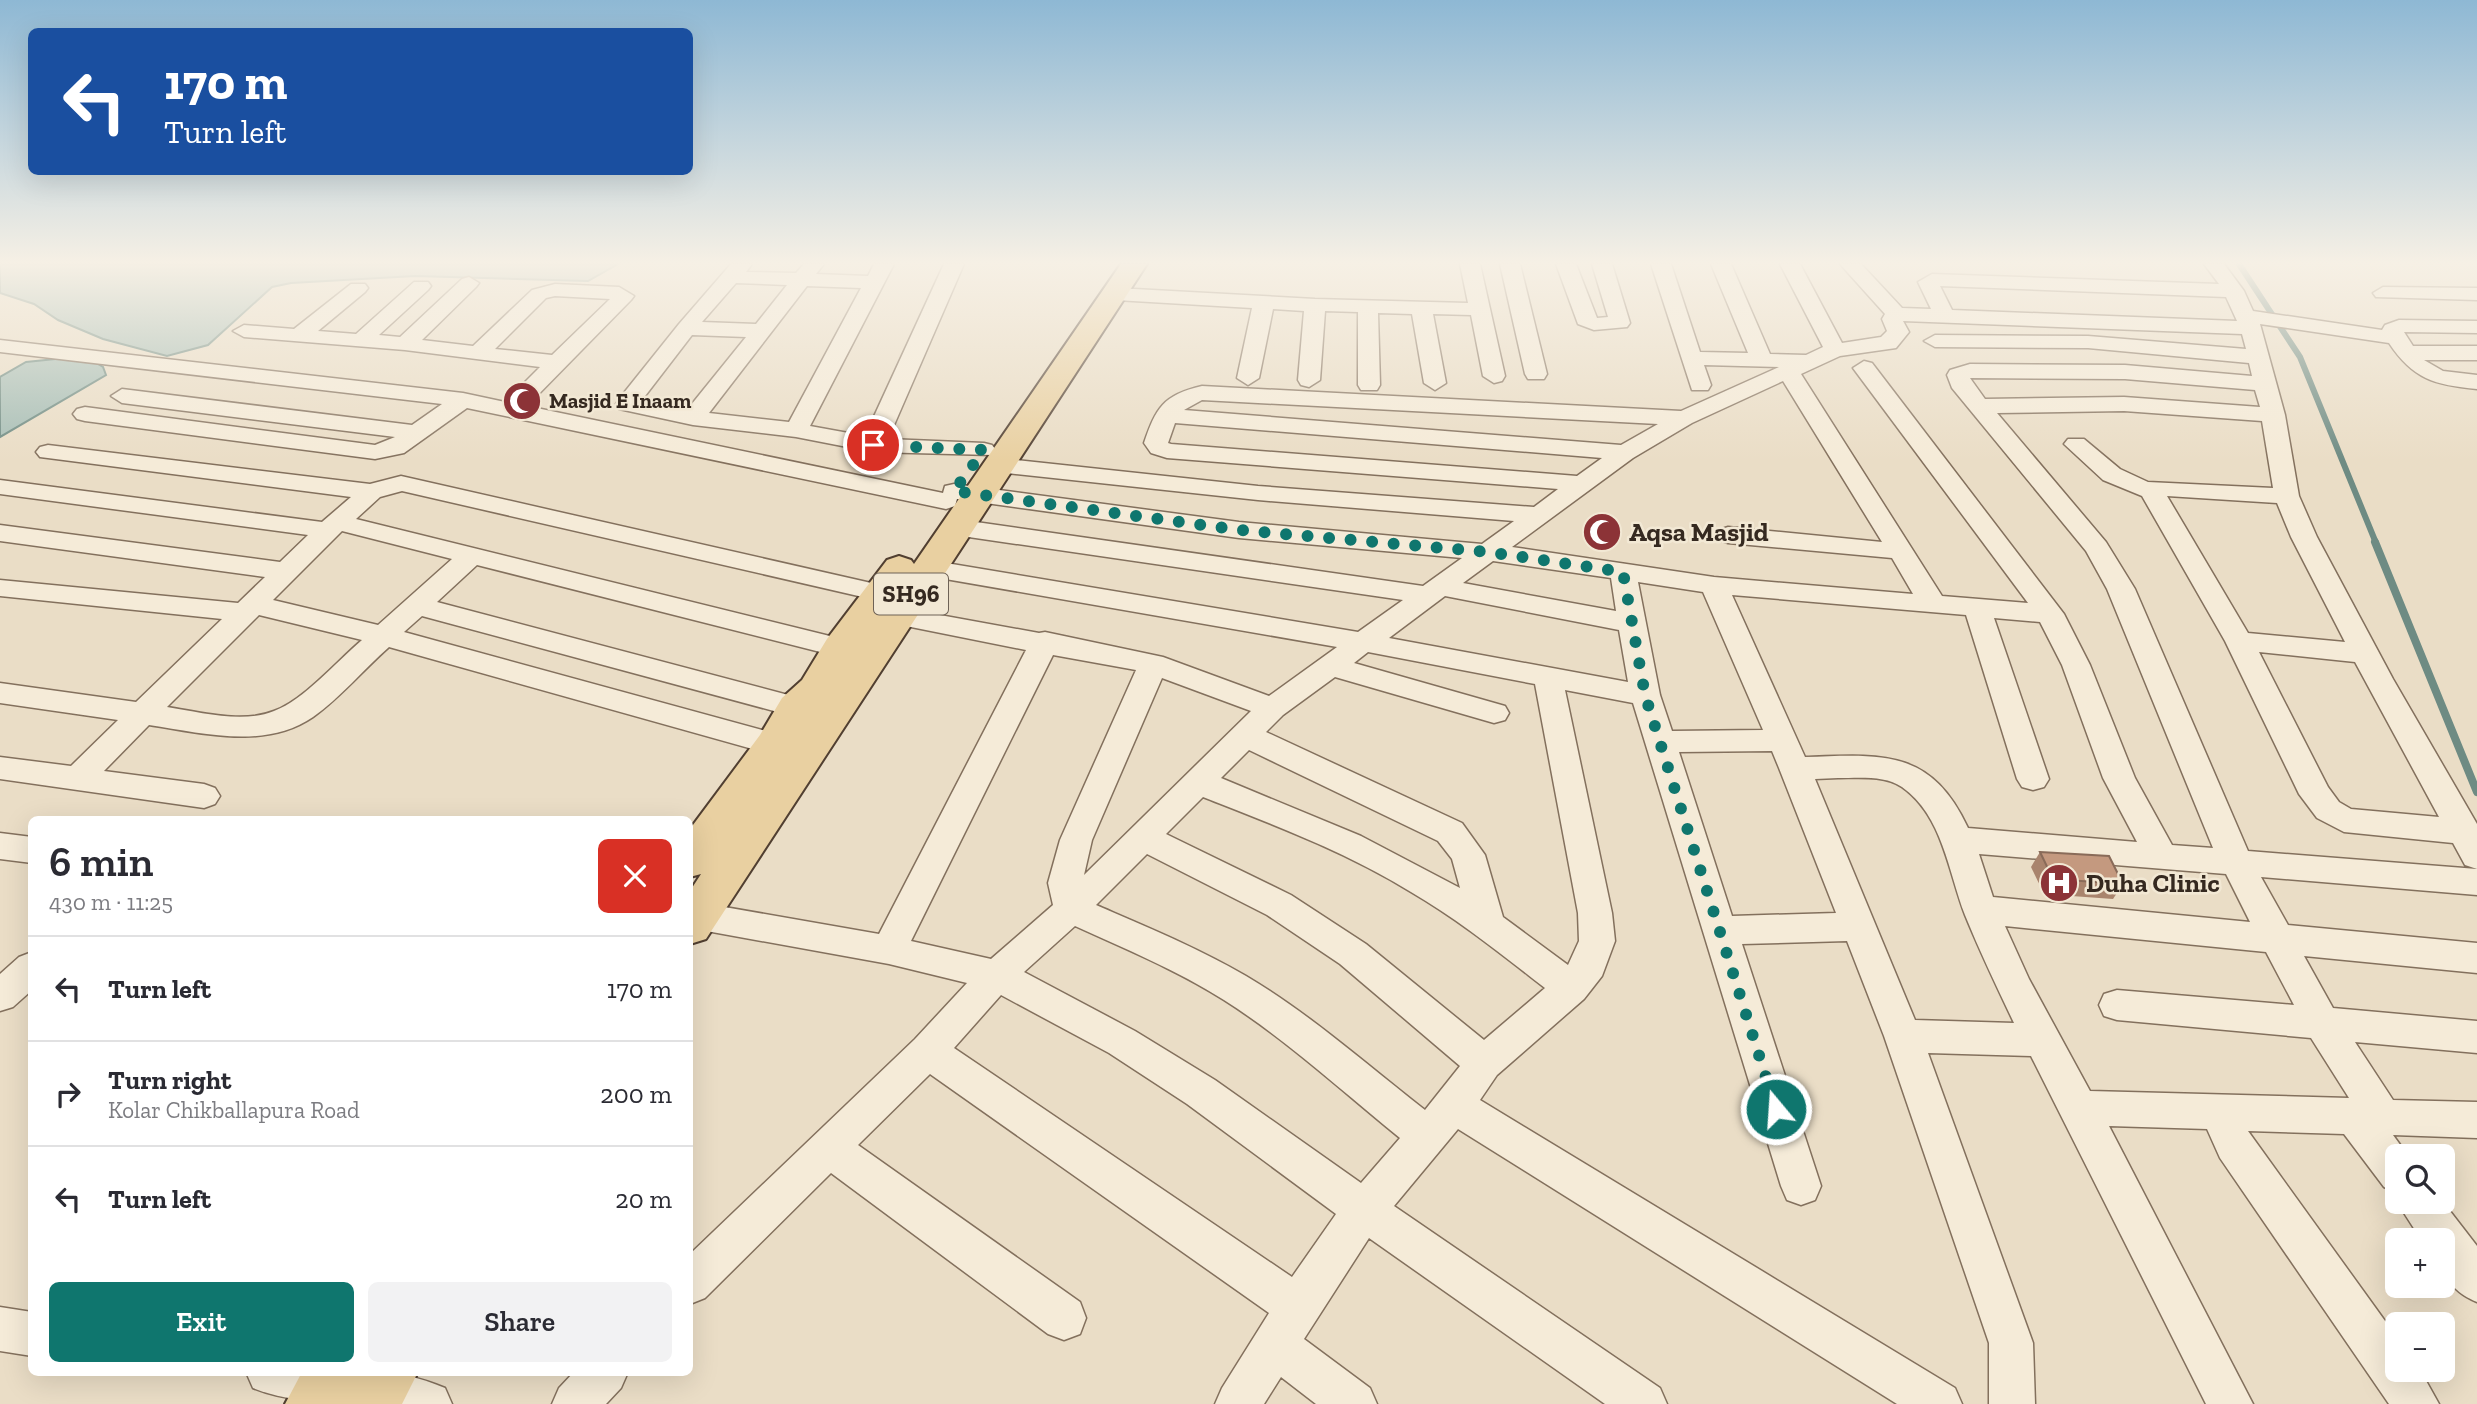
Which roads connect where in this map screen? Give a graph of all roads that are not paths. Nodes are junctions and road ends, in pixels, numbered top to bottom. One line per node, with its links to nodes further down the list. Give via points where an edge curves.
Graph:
1 (306, 330): 27 (street)
2 (373, 330): 28 (street)
3 (420, 330): 29 (street)
4 (503, 330): 32 (street)
5 (591, 330): 37 (street)
6 (685, 330): 55 (street, via 627,404)
7 (726, 330): 26 (street)
8 (849, 330): 57 (street)
9 (925, 330): 60 (street)
10 (1078, 330): 63 (main road, SH96)
11 (1258, 330): 41 (street)
12 (1313, 330): 42 (street)
13 (1368, 330): 45 (street)
14 (1426, 330): 44 (street)
15 (1484, 330): 40 (street)
16 (1525, 330): 39 (street)
17 (1682, 330): 35 (street)
18 (1774, 330): 36 (street)
19 (1796, 330): 36 (street)
20 (1897, 330): 36 (street, via 1888,343)
21 (1956, 330): 34 (street)
22 (2254, 330): 34 (street)
23 (2332, 330): 30 (street)
24 (2392, 330): 30 (street)
25 (244, 331): 27 (street)
26 (764, 331): 55 (street)
27 (299, 335): 28 (street)
28 (362, 340): 29 (street)
29 (405, 344): 32 (street)
30 (2400, 345): 33 (street); 43 (street, via 2429,376)
31 (0, 346): 49 (street)
32 (478, 353): 37 (street)
33 (2477, 353)
34 (2258, 356): 46 (street)
35 (1691, 358): 36 (street); 47 (street)
36 (1799, 361): 56 (street); 74 (street)
37 (559, 363): 51 (street)
38 (1864, 368): 88 (street)
39 (1536, 374)
40 (1494, 376)
41 (1248, 378)
42 (1309, 380)
43 (2477, 382)
44 (1435, 383)
45 (1368, 384)
46 (2264, 384): 50 (street, via 2104,371 1958,374); 54 (street)
47 (1700, 386)
48 (122, 396): 58 (street)
49 (463, 400): 51 (street); 58 (street)
50 (1980, 406): 54 (street, via 2124,404); 121 (street, via 2097,548 2121,589)
51 (511, 409): 69 (street)
52 (85, 414): 58 (street, via 375,452 396,448)
53 (1164, 415): 56 (street, via 1194,394 1212,393); 62 (street); 64 (street, via 1156,443 1167,451)
54 (2273, 415): 68 (street)
55 (693, 418): 57 (street)
56 (1684, 418): 62 (street)
57 (796, 430): 60 (street)
58 (417, 433)
59 (2076, 444): 66 (street, via 2113,477 2131,487)
60 (873, 445): 63 (street)
61 (48, 452): 67 (street)
62 (1625, 453): 64 (street)
63 (990, 458): 69 (main road, SH96); 70 (street, via 1258,493)
64 (1583, 484): 70 (street)
65 (0, 487): 71 (street)
66 (2155, 491): 68 (street); 91 (street, via 2154,499)
67 (371, 492): 71 (street); 84 (street, via 401,483)
68 (2287, 496): 95 (street)
69 (958, 503): 75 (street); 77 (main road, SH96); 82 (street); 84 (main road, SH96)
70 (1539, 516): 75 (street)
71 (332, 526): 76 (street); 78 (street)
72 (0, 533): 78 (street)
73 (1728, 535): 74 (street)
74 (1898, 551): 83 (street)
75 (1488, 552): 79 (street); 82 (street)
76 (471, 556): 85 (street); 94 (street)
77 (928, 568): 84 (main road, SH96); 93 (street)
78 (284, 571): 87 (street)
79 (1623, 572): 80 (street); 89 (street)
80 (1714, 584): 83 (street); 108 (street)
81 (0, 588): 87 (street)
82 (1434, 591): 89 (street); 93 (street)
83 (1933, 603): 86 (street)
84 (888, 605): 92 (street); 94 (main road, SH96); 107 (main road, SH96)
85 (418, 606): 90 (street); 101 (street)
86 (1977, 607): 88 (street); 111 (street)
87 (246, 608): 90 (street); 103 (street)
88 (2050, 614): 119 (street, via 2076,665 2119,778)
89 (1632, 624): 100 (street)
90 (384, 636): 103 (street, via 303,709 279,722 234,727); 107 (street)
91 (2239, 640): 95 (street); 116 (street, via 2315,794 2328,810 2344,820)
92 (1045, 641): 96 (street); 130 (street)
93 (1363, 642): 97 (street); 98 (street)
94 (840, 648): 101 (main road, SH96, via 815,689)
95 (2366, 654): 116 (street)
96 (1153, 664): 102 (street); 123 (street, via 1076,841 1065,883)
97 (1331, 666): 102 (street); 104 (street)
98 (1548, 677): 100 (street); 134 (street, via 1595,913 1597,941 1589,967)
99 (0, 693): 103 (street)
100 (1645, 695): 106 (street)
101 (796, 707): 107 (main road, SH96)
102 (1272, 708): 105 (street)
103 (142, 712): 110 (street)
104 (1494, 713)
105 (1245, 735): 112 (street); 126 (street, via 1451,832 1468,855)
106 (1660, 742): 108 (street); 128 (street)
107 (789, 749): 120 (main road, SH96); 125 (main road, SH96)
108 (1789, 754): 115 (street, via 1910,776 1928,792); 127 (street)
109 (0, 768): 110 (street)
110 (78, 778): 113 (street)
111 (2033, 779)
112 (1198, 782): 114 (street); 126 (street, via 1325,831 1402,870)
113 (204, 796)
114 (1143, 837): 123 (street); 142 (street, via 1279,905 1353,954)
115 (1959, 840): 119 (street); 124 (street)
116 (2471, 844)
117 (0, 846): 118 (street)
118 (28, 850)
119 (2161, 855): 121 (street)
120 (693, 858)
121 (2236, 862): 122 (street); 129 (street)
122 (2477, 881)
123 (1071, 909): 133 (street); 148 (street, via 1236,988)
124 (1981, 910): 129 (street); 140 (street)
125 (693, 921): 130 (street)
126 (1489, 926): 134 (street)
127 (1859, 927): 128 (street); 138 (street)
128 (1719, 930): 151 (street)
129 (2277, 939): 131 (street); 137 (street)
130 (889, 950): 133 (street)
131 (2477, 958)
132 (28, 971): 135 (street)
133 (997, 975): 141 (street); 152 (street, via 1122,1042)
134 (1571, 988): 142 (street)
135 (0, 996)
136 (2117, 1005): 137 (street)
137 (2322, 1023): 139 (street); 146 (street)
138 (1903, 1037): 140 (street); 169 (street, via 2011,1343)
139 (2477, 1037)
140 (2039, 1040): 144 (street)
141 (928, 1051): 149 (street); 156 (street)
142 (1485, 1063): 143 (street)
143 (1454, 1105): 148 (street); 168 (street)
144 (2078, 1108): 145 (street); 170 (street)
145 (2219, 1113): 146 (street); 171 (street, via 2234,1145)
146 (2368, 1117): 147 (street); 150 (street)
147 (2477, 1120)
148 (1427, 1136): 152 (street)
149 (828, 1147): 154 (street); 157 (street)
150 (2385, 1149)
151 (1801, 1185)
152 (1364, 1210): 156 (street); 167 (street)
153 (2427, 1214): 155 (street)
154 (693, 1280)
155 (2477, 1281)
156 (1298, 1307): 160 (street)
157 (1064, 1318)
158 (0, 1329): 159 (street)
159 (28, 1333)
160 (1274, 1344): 165 (street); 166 (street)
161 (290, 1376): 163 (street)
162 (601, 1376): 164 (street)
163 (363, 1390)
164 (575, 1404)
165 (1238, 1404)
166 (1354, 1404)
167 (1644, 1404)
168 (1939, 1404)
169 (2012, 1404)
170 (2230, 1404)
171 (2416, 1404)

